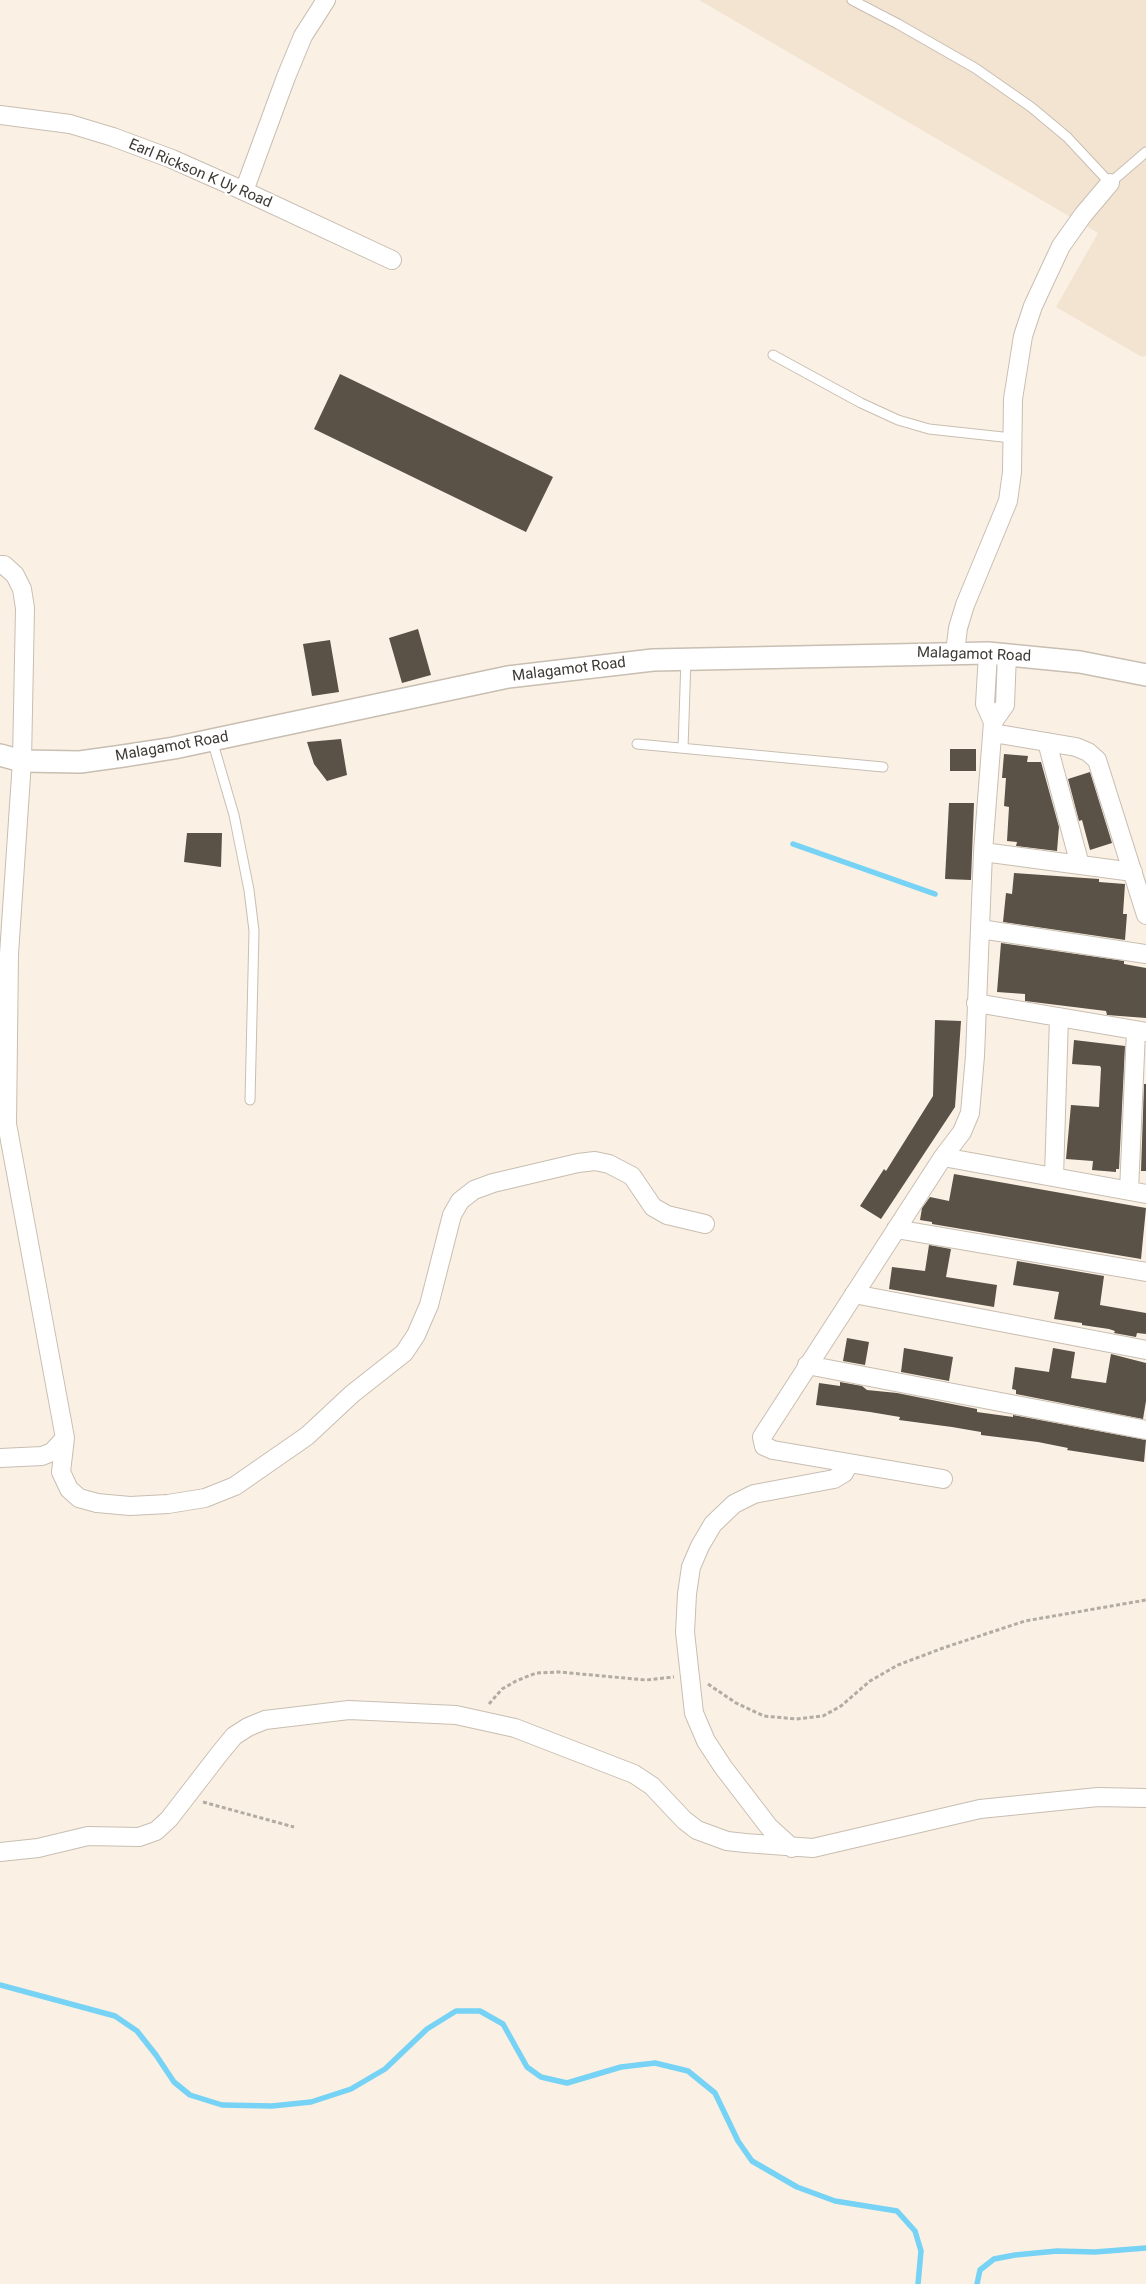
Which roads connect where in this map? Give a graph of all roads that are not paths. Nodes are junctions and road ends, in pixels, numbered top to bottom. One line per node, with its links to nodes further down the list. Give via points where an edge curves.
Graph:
1 (326, 0): 6 (street, via 303,36)
2 (852, 0): 5 (lane, via 975,68 1031,107 1067,138)
3 (0, 115): 6 (street, Earl Rickson K Uy Road, via 70,124 172,160)
4 (1146, 152): 5 (lane)
5 (1110, 183): 9 (street, via 1061,246 1033,306 1016,372)
6 (244, 191): 7 (street, Earl Rickson K Uy Road)
7 (392, 260)
8 (773, 356): 9 (lane, via 898,420 929,429)
9 (1012, 438): 11 (street, via 1008,501 965,605)
10 (0, 565): 21 (street, via 15,575 22,589 25,608)
11 (955, 653): 12 (street, Malagamot Road); 13 (street, Malagamot Road)
12 (998, 653): 14 (street, Malagamot Road, via 1080,662); 15 (street, via 985,704)
13 (686, 658): 16 (street, Malagamot Road, via 508,677); 19 (lane)
14 (1146, 675)
15 (993, 728): 17 (street); 23 (street)
16 (212, 740): 21 (street, Malagamot Road, via 80,762); 35 (lane, via 234,815 254,931)
17 (1047, 742): 24 (street); 25 (street, via 1076,747 1097,760)
18 (637, 744): 19 (lane)
19 (683, 748): 22 (lane)
20 (0, 755): 21 (street, Malagamot Road)
21 (22, 761): 26 (street)
22 (883, 767)
23 (984, 852): 24 (street); 28 (street)
24 (1080, 865): 25 (street)
25 (1133, 872): 27 (street)
26 (7, 892): 29 (street)
27 (1146, 915)
28 (980, 929): 30 (street); 31 (street)
29 (4, 953): 33 (street)
30 (1146, 954)
31 (976, 1003): 32 (street); 37 (street, via 970,1112 962,1132)
32 (1059, 1017): 34 (street); 38 (street)
33 (4, 1024): 36 (street)
34 (1141, 1032): 39 (street)
35 (250, 1100)
36 (4, 1124): 47 (street)
37 (943, 1157): 38 (street); 41 (street)
38 (1054, 1177): 39 (street)
39 (1137, 1192)
40 (704, 1224): 47 (street, via 667,1215 652,1207 632,1176 609,1164 578,1163 494,1183 474,1190 460,1201 452,1215 429,1305 404,1353 352,1394 307,1436 235,1486 205,1498 168,1504 130,1506 97,1503 80,1498 69,1489 61,1472)
41 (896, 1229): 42 (street); 43 (street)
42 (1146, 1272)
43 (854, 1294): 44 (street); 45 (street)
44 (1146, 1350)
45 (807, 1365): 46 (street); 49 (street, via 763,1434 764,1446)
46 (1146, 1430)
47 (64, 1438): 48 (street, via 52,1452 42,1456)
48 (0, 1458)
49 (849, 1463): 50 (street); 52 (street, via 844,1473 834,1479 754,1494 734,1504 714,1524 691,1567 685,1632 694,1713 706,1741 752,1806)
50 (943, 1478)
51 (1146, 1798): 52 (street, via 1072,1799 980,1809 832,1845)
52 (792, 1848): 53 (street, via 712,1836 684,1820 652,1786 634,1774 515,1728 482,1720 412,1712 349,1710 265,1720 248,1726 234,1736 156,1831 139,1837 88,1836 38,1848)
53 (0, 1852)

